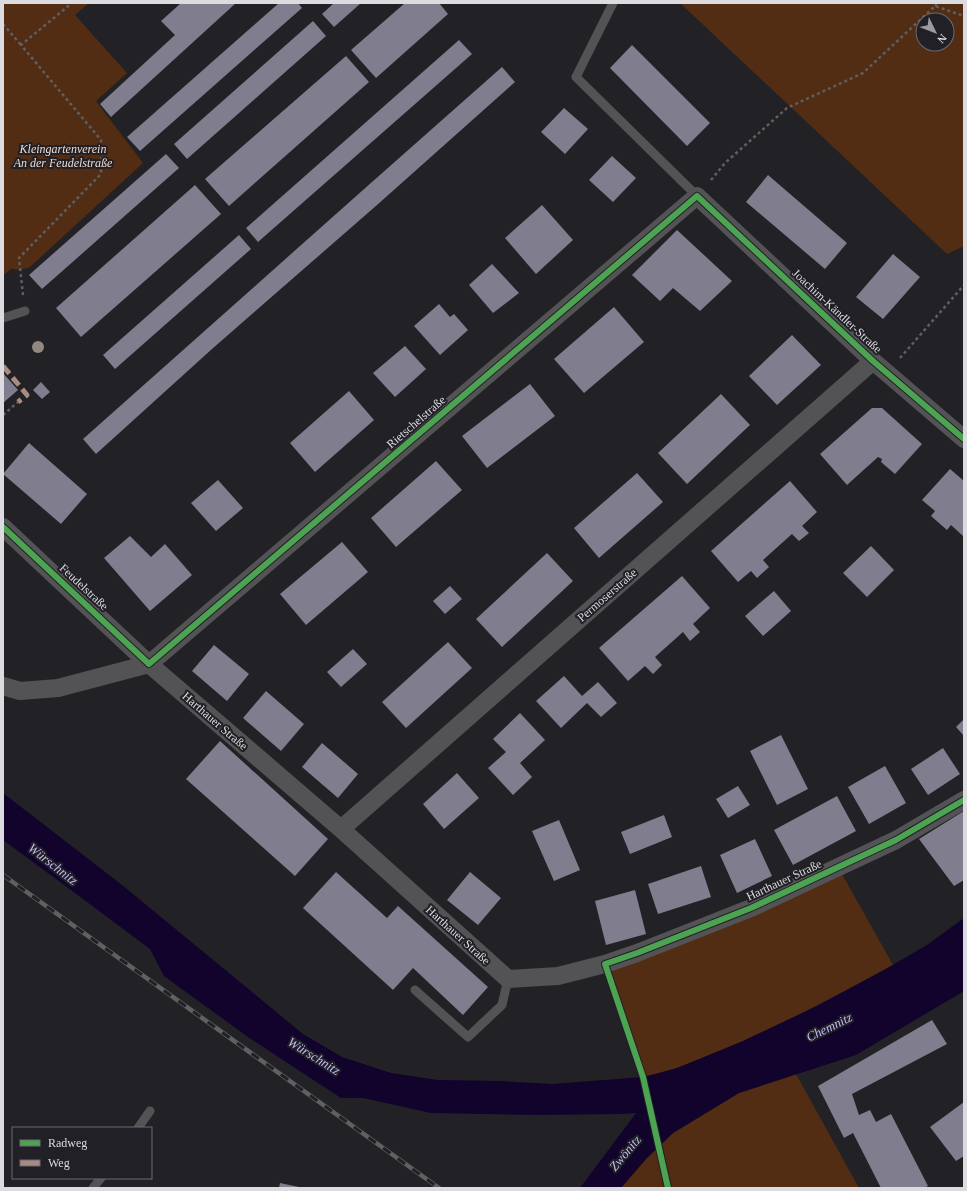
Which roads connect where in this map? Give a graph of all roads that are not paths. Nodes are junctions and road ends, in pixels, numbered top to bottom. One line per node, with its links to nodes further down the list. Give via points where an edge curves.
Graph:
1 (613, 3): 2 (lane, Joachim-Kändler-Straße, via 576,77)
2 (697, 196): 5 (street, Joachim-Kändler-Straße); 8 (street, Rietschelstraße)
3 (25, 311): 4 (lane)
4 (3, 318)
5 (873, 361): 6 (street, Joachim-Kändler-Straße); 11 (street, Permoserstraße)
6 (964, 440)
7 (3, 527): 8 (street, Feudelstraße)
8 (149, 664): 9 (street, via 58,688 20,691); 11 (street, Harthauer Straße)
9 (3, 686)
10 (964, 800): 12 (street, Harthauer Straße, via 896,840 751,908 605,964 558,976)
11 (341, 828): 12 (street, Harthauer Straße)
12 (508, 980): 13 (lane, via 502,1005 468,1037)
13 (415, 990)
14 (150, 1111): 15 (lane)
15 (139, 1127)
16 (100, 1179): 17 (lane)
17 (93, 1188)

